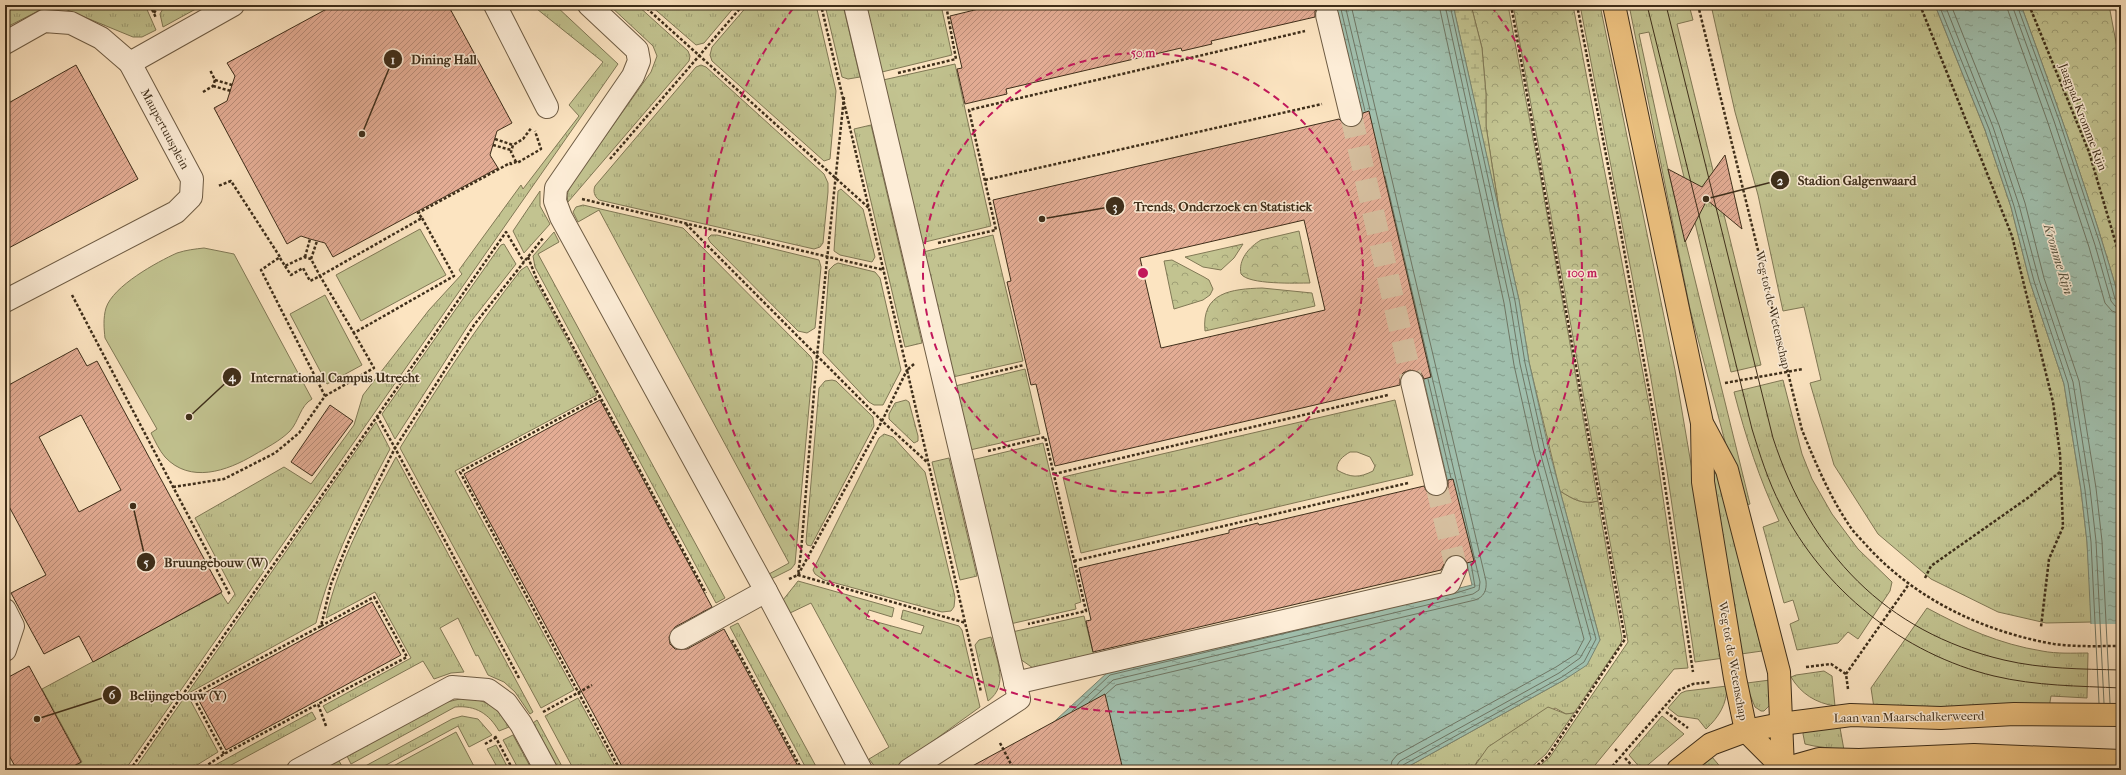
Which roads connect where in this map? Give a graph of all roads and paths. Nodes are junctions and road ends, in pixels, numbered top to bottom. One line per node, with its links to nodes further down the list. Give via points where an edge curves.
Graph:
1 (159, 5): 17 (path)
2 (233, 5): 22 (street)
3 (496, 5): 31 (street)
4 (588, 5): 45 (street, via 638,50 639,61 633,76 556,188 555,201)
5 (643, 5): 21 (path)
6 (743, 5): 21 (path)
7 (821, 5): 30 (path)
8 (855, 5): 25 (street)
9 (946, 5): 25 (path, via 956,59)
10 (1511, 5): 126 (path, via 1625,639 1548,756)
11 (1577, 5): 100 (path, via 1659,446)
12 (1614, 5): 75 (main road, Weg tot de Wetenschap)
13 (1698, 5): 68 (path, Weg tot de Wetenschap)
14 (1920, 5): 79 (path, via 2012,236 2053,402)
15 (2029, 5): 56 (path, Jaagpad Kromme Rijn, via 2090,152)
16 (2116, 5): 19 (path)
17 (154, 13)
18 (1329, 20): 32 (street); 42 (path, via 969,110)
19 (2121, 33)
20 (5, 43): 22 (street, via 44,21 72,23 101,38)
21 (699, 56): 40 (path); 41 (path)
22 (130, 63): 43 (street, Maupertuusplein, via 192,179)
23 (210, 70): 24 (path)
24 (215, 80): 26 (path); 27 (path)
25 (872, 80): 50 (street)
26 (232, 85)
27 (213, 86): 28 (path); 29 (path)
28 (230, 91)
29 (203, 92)
30 (844, 97): 41 (path); 44 (path)
31 (547, 107)
32 (1349, 107): 42 (path)
33 (534, 125): 39 (path, via 541,149)
34 (495, 139): 37 (path)
35 (523, 140): 37 (path)
36 (493, 145): 38 (path)
37 (513, 145): 38 (path)
38 (511, 150): 39 (path)
39 (516, 162): 46 (path, via 418,213)
40 (608, 162)
41 (836, 178): 44 (path); 53 (path)
42 (985, 180): 50 (path, via 996,230)
43 (191, 197): 54 (path, via 232,181); 60 (street, via 176,212)
44 (870, 208): 59 (path)
45 (561, 217): 47 (path, via 577,198); 52 (path); 88 (street)
46 (422, 218): 61 (path); 63 (path, via 454,276)
47 (686, 224): 53 (path); 64 (path)
48 (310, 239): 51 (path)
49 (316, 241): 55 (path)
50 (912, 248): 65 (street)
51 (305, 257): 55 (path); 58 (path)
52 (528, 257): 57 (path); 72 (path)
53 (828, 257): 59 (path); 64 (path)
54 (280, 258): 58 (path); 71 (path, via 261,270)
55 (311, 258): 61 (path)
56 (2121, 261)
57 (524, 262): 73 (path, via 506,232); 76 (path, via 474,325)
58 (285, 266): 61 (path, via 291,275 303,268 310,281)
59 (884, 270): 67 (path)
60 (60, 272): 62 (street); 82 (path)
61 (320, 276): 63 (path)
62 (5, 301)
63 (354, 333): 71 (path, via 374,368)
64 (817, 356): 74 (path); 85 (path, via 802,552)
65 (938, 356): 67 (path, via 917,361); 77 (street)
66 (1803, 369): 68 (path)
67 (907, 370): 74 (path); 78 (path)
68 (1788, 372): 69 (path); 87 (path, Weg tot de Wetenschap, via 1802,430 1824,484 1850,527 1879,560)
69 (1725, 383)
70 (1413, 385): 80 (path); 81 (street)
71 (326, 396): 82 (path, via 299,433 275,453 224,479)
72 (601, 396): 91 (path); 122 (path, via 460,472)
73 (378, 416): 76 (path); 117 (path)
74 (882, 421): 78 (path); 85 (path)
75 (1702, 424): 108 (main road, Weg tot de Wetenschap, via 1727,470 1779,672); 110 (main road, Weg tot de Wetenschap, via 1704,482 1735,678)
76 (395, 448): 93 (path, via 350,538 331,584); 101 (path)
77 (962, 457): 80 (path, via 1046,437); 95 (street)
78 (928, 464): 92 (path)
79 (2060, 472): 86 (path, via 1931,566); 94 (path, via 2063,527 2049,559)
80 (1054, 474): 83 (path)
81 (1435, 481): 83 (path)
82 (173, 487): 89 (path)
83 (1074, 561): 95 (path, via 1086,611)
84 (1456, 567): 102 (street, via 1449,583)
85 (798, 574): 88 (path); 92 (path)
86 (1925, 578)
87 (1909, 584): 98 (path, Weg tot de Wetenschap, via 1959,615 2005,632 2056,644); 105 (path, via 1846,674)
88 (766, 591): 91 (street); 124 (street)
89 (230, 595)
90 (5, 610): 99 (street, via 13,626)
91 (719, 617): 97 (street); 123 (path)
92 (966, 623): 96 (path)
93 (321, 626): 103 (path, via 374,597 407,657); 113 (path, via 192,695)
94 (2041, 627)
95 (1003, 629): 96 (path); 102 (street)
96 (969, 637): 107 (path)
97 (681, 638)
98 (2121, 646)
99 (5, 650)
100 (1693, 672)
101 (519, 679)
102 (1015, 683): 107 (street, via 1019,698)
103 (318, 704): 112 (path); 113 (path)
104 (1666, 712): 109 (path, via 1686,728)
105 (1851, 715): 106 (main road, Laan van Maarschalkerweerd, via 1941,718 2014,714); 108 (main road, Laan van Maarschalkerweerd)
106 (2121, 715)
107 (988, 719): 125 (street)
108 (1781, 724): 110 (main road, Laan van Maarschalkerweerd); 116 (main road, Weg tot de Wetenschap)
109 (1692, 729)
110 (1746, 731): 116 (main road, Weg tot de Wetenschap); 128 (main road, Laan van Maarschalkerweerd, via 1710,744)
111 (493, 732): 120 (path)
112 (337, 749): 119 (street); 121 (street, via 452,687 488,690 506,703 521,724)
113 (224, 754): 118 (path)
114 (1625, 758): 127 (path)
115 (2121, 761): 116 (main road, via 1974,755 1859,760 1819,759)
116 (1781, 769)
117 (130, 770)
118 (200, 770)
119 (298, 770)
120 (513, 770)
121 (546, 770)
122 (620, 770)
123 (802, 770)
124 (861, 770)
125 (909, 770)
126 (1532, 770)
127 (1636, 770)
128 (1678, 770)

